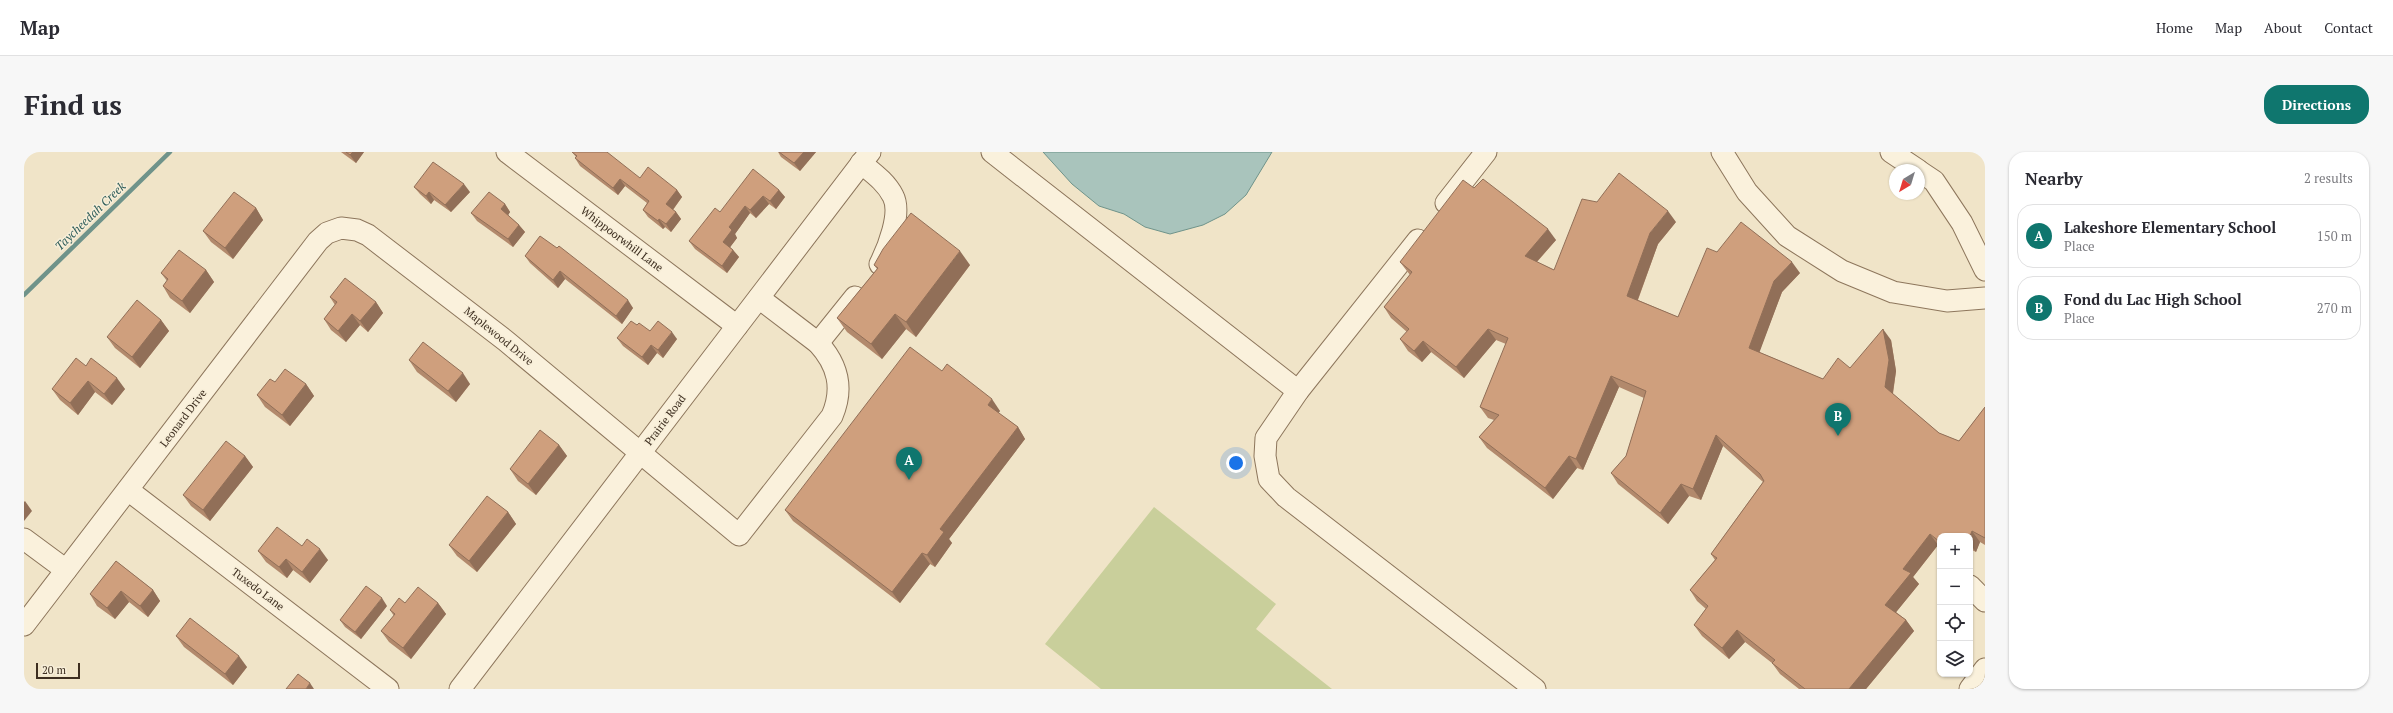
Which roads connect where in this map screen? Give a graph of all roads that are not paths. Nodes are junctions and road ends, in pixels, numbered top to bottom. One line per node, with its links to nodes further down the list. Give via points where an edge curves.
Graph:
1 (507, 152): 13 (street, Whippoorwhill Lane)
2 (992, 152): 15 (street)
3 (1486, 152): 15 (street)
4 (1722, 152): 12 (street, via 1747,192 1788,236 1842,271 1893,292 1947,301)
5 (1891, 152): 7 (street)
6 (866, 158): 11 (street, Prairie Road); 14 (street, via 894,198 895,225 889,247 878,268)
7 (1909, 164)
8 (1925, 175): 10 (street, via 1934,182 1962,223)
9 (352, 229): 16 (street, Maplewood Drive, via 368,235 464,307); 17 (street, Leonard Drive, via 335,229 318,240)
10 (1985, 270)
11 (759, 298): 13 (street, Prairie Road); 14 (street)
12 (1985, 298)
13 (737, 326): 16 (street, Prairie Road)
14 (818, 343): 16 (street, Maplewood Drive, via 831,357 840,387 838,404 832,416 739,535)
15 (1298, 391): 26 (street, via 1266,438 1264,456 1269,479 1286,497)
16 (640, 453): 25 (street, Prairie Road)
17 (128, 490): 19 (street, Leonard Drive); 24 (street, Tuxedo Lane)
18 (24, 539): 19 (street)
19 (66, 570): 22 (street, Leonard Drive)
20 (1973, 589): 21 (street)
21 (1985, 601)
22 (24, 625)
23 (1985, 669): 27 (street)
24 (388, 689)
25 (460, 689)
26 (1534, 689)
27 (1970, 689)

